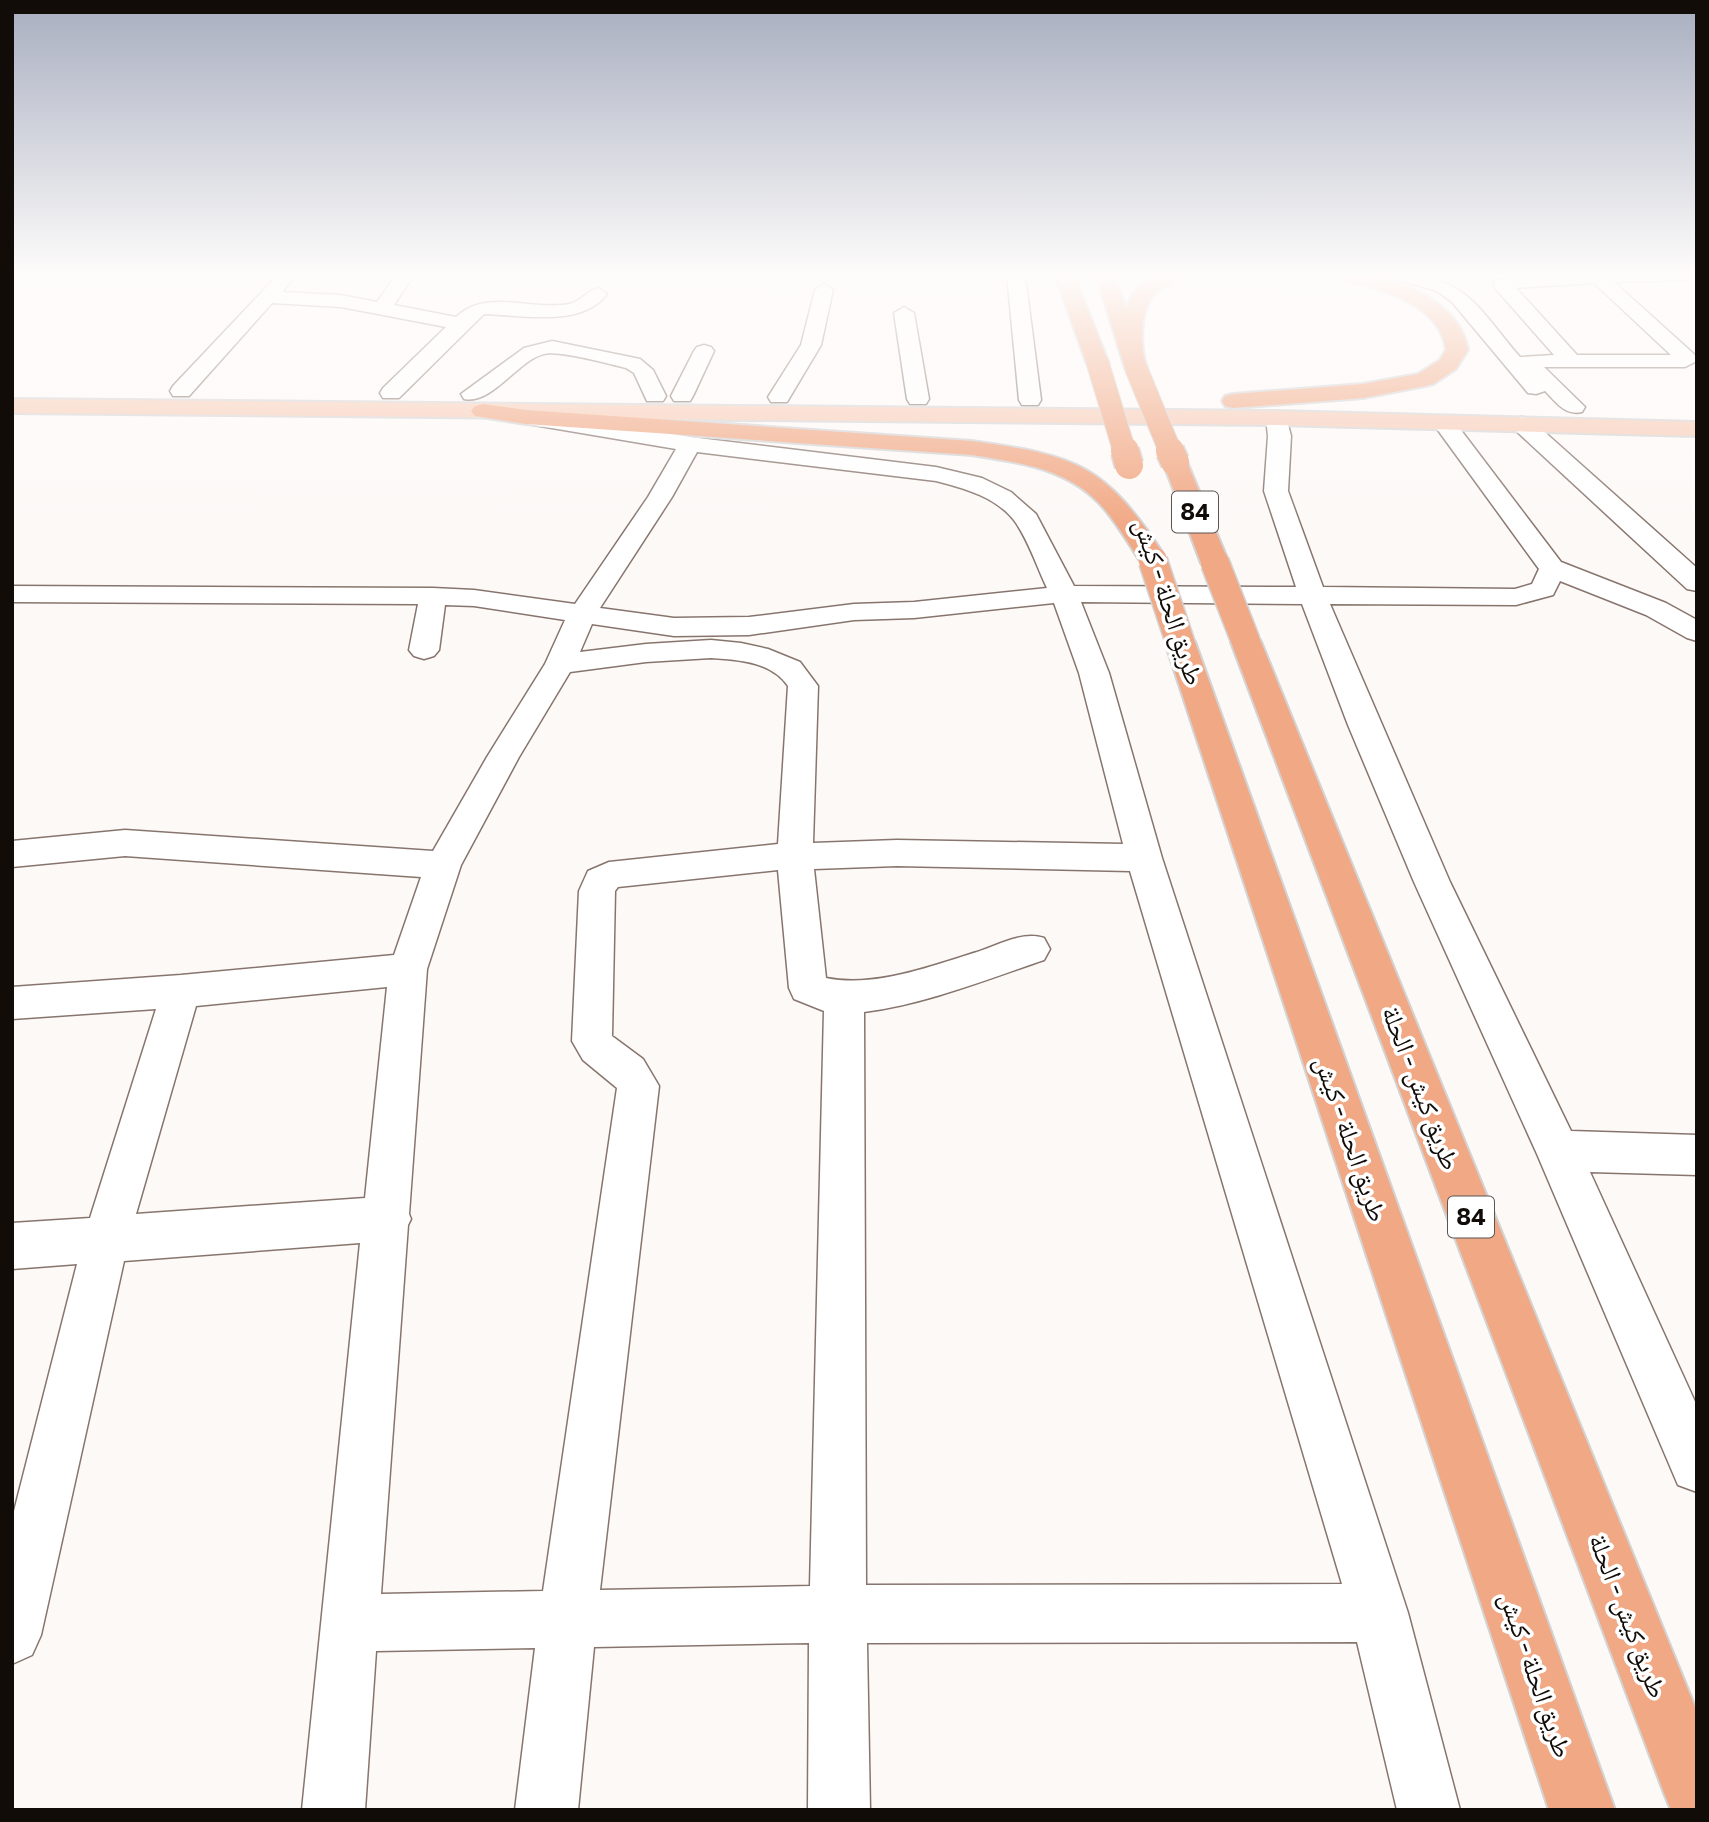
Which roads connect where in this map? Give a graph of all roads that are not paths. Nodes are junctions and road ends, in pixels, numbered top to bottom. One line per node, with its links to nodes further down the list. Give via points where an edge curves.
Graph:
1 (209, 360): 19 (street)
2 (424, 360): 20 (street)
3 (522, 360): 29 (street)
4 (618, 360): 21 (street, via 643,370)
5 (700, 360): 22 (street)
6 (802, 360): 23 (street)
7 (912, 360): 24 (street)
8 (1026, 360): 25 (street)
9 (1096, 360): 39 (highway, طريق الحلة - كيش, bridge)
10 (1451, 360): 28 (highway, via 1425,379 1363,391)
11 (1518, 360): 31 (street)
12 (1530, 360): 31 (street, via 1527,363)
13 (1574, 360): 16 (street)
14 (1687, 360): 16 (street)
15 (1134, 361): 71 (highway, طريق كيش - الحلة / 84, bridge)
16 (1665, 361): 17 (street, via 1686,378)
17 (1697, 379)
18 (12, 389): 19 (main road)
19 (181, 391): 26 (main road)
20 (391, 393): 27 (main road); 29 (main road)
21 (655, 396): 22 (main road); 29 (main road)
22 (682, 396): 23 (main road)
23 (779, 397): 24 (main road)
24 (918, 399): 25 (main road)
25 (1030, 400): 28 (main road)
26 (312, 401): 27 (main road); 30 (main road)
27 (355, 401): 29 (main road)
28 (1233, 401): 31 (main road)
29 (477, 402): 33 (highway); 34 (main road)
30 (12, 406)
31 (1563, 407): 32 (main road)
32 (1697, 411)
33 (526, 417): 38 (street); 39 (highway, via 972,448 1032,457 1067,467 1098,485 1131,522)
34 (1277, 418): 35 (main road); 45 (street, via 1276,491)
35 (1443, 422): 36 (main road); 41 (street)
36 (1522, 424): 37 (main road); 40 (street)
37 (1697, 429)
38 (690, 444): 44 (street, via 936,474 973,483 1002,497 1027,519); 47 (street)
39 (1152, 558): 76 (highway, طريق الحلة - كيش / 84, bridge)
40 (1685, 561): 42 (street)
41 (1553, 568): 45 (street, via 1543,589 1516,597); 48 (street, via 1656,609)
42 (1697, 583)
43 (12, 594): 46 (street)
44 (1064, 594): 45 (street); 47 (street, via 749,626 674,627); 53 (street, via 1094,673)
45 (1312, 595): 60 (street, via 1432,883)
46 (433, 596): 47 (street); 49 (street)
47 (582, 614): 50 (street)
48 (1697, 632)
49 (424, 650)
50 (560, 664): 52 (street, via 708,650 763,655 792,670 803,686); 54 (street)
51 (12, 854): 54 (street, via 125,843)
52 (795, 857): 53 (street, via 897,853); 58 (street, via 808,988 817,994); 68 (street, via 609,875 597,891 592,1041 599,1053 627,1068 638,1086)
53 (1144, 858): 66 (street)
54 (443, 865): 56 (street)
55 (1031, 949): 58 (street, via 916,986)
56 (408, 969): 57 (street); 62 (street)
57 (181, 991): 59 (street); 63 (street)
58 (844, 996): 67 (street)
59 (12, 1003)
60 (1558, 1151): 61 (street); 65 (street)
61 (1697, 1155)
62 (388, 1219): 63 (street); 69 (street)
63 (106, 1239): 64 (street); 70 (street)
64 (12, 1246)
65 (1697, 1466)
66 (1379, 1613): 67 (street); 75 (street)
67 (838, 1614): 68 (street); 74 (street)
68 (568, 1618): 69 (street); 73 (street)
69 (350, 1623): 72 (street)
70 (12, 1635)
71 (1697, 1793)
72 (333, 1810)
73 (546, 1810)
74 (839, 1810)
75 (1429, 1810)
76 (1582, 1810)

